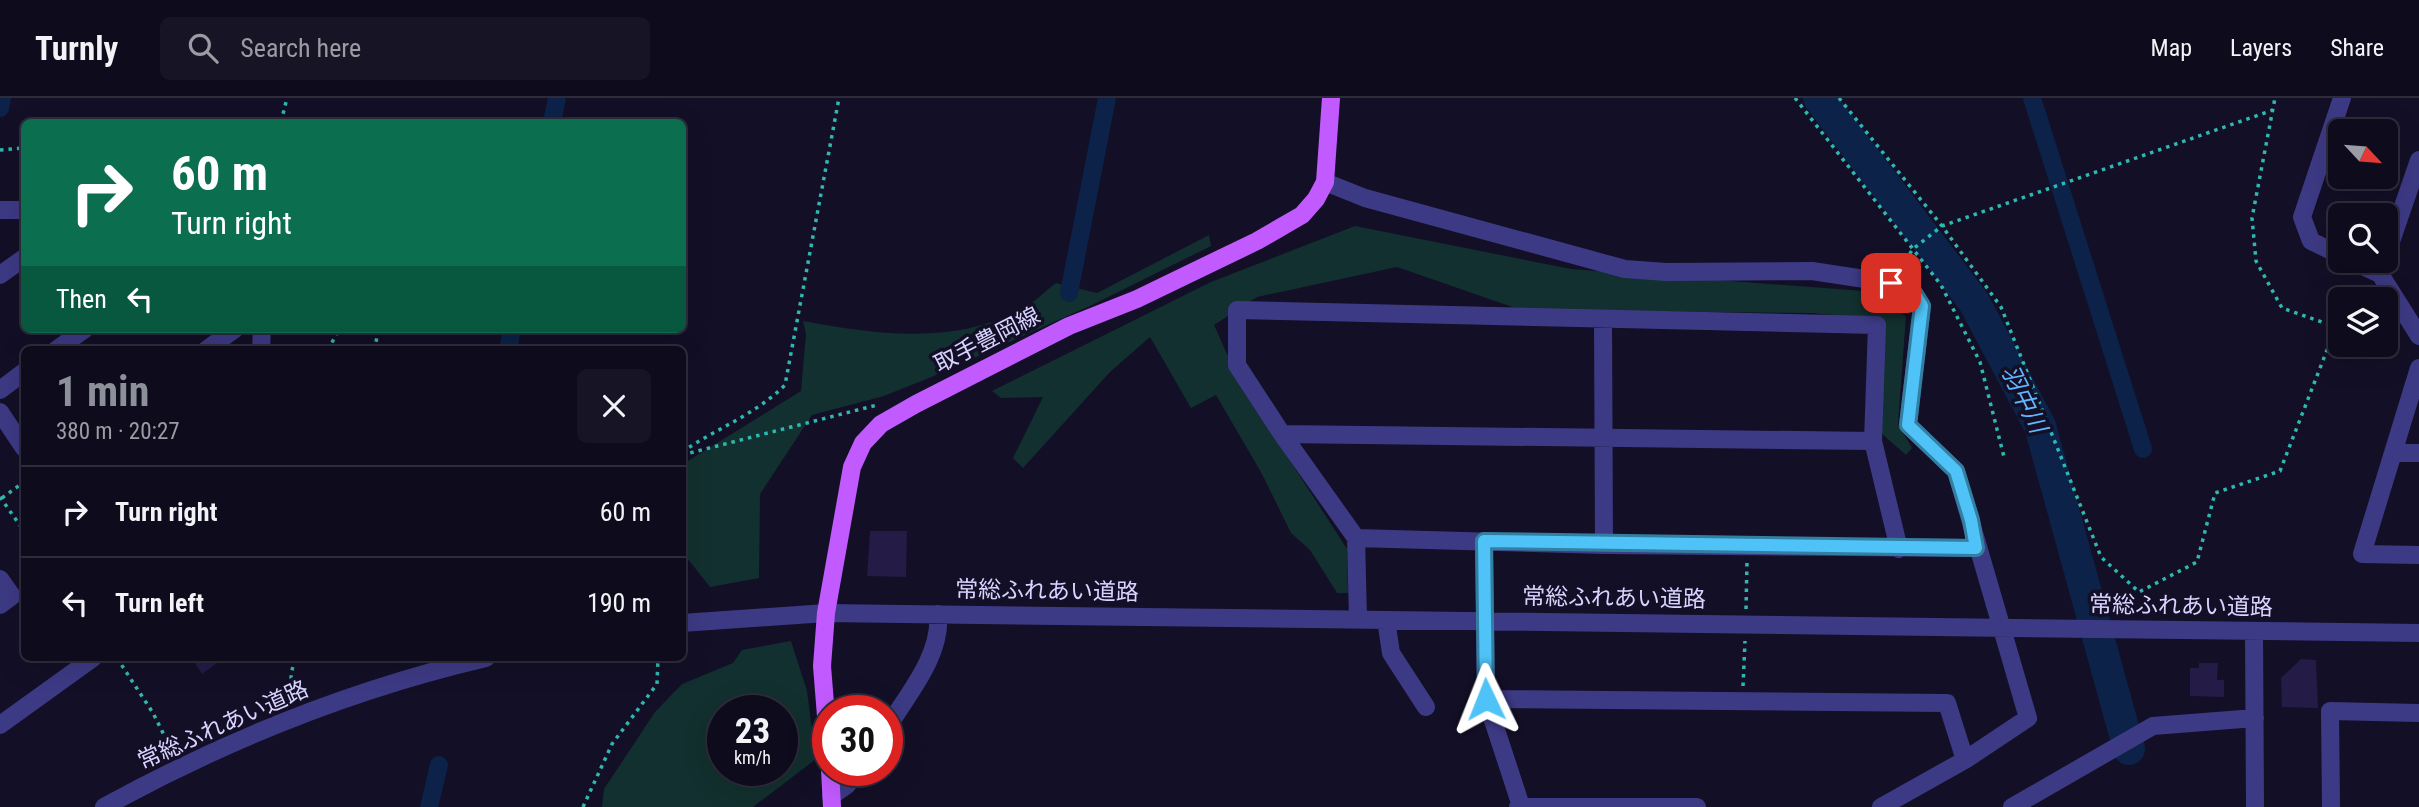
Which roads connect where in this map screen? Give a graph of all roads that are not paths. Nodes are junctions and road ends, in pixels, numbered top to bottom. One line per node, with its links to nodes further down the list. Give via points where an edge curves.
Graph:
1 (1331, 98): 4 (main road, 取手豊岡線)
2 (2342, 98): 8 (street, via 2302,217 2311,241)
3 (2419, 160): 7 (street)
4 (1325, 182): 31 (street, via 1365,198 1625,269 1812,271 1891,283 1914,293 1922,306 1908,425 1956,471); 36 (main road, 取手豊岡線, via 1302,215 1257,242 1069,326 898,413 863,443 852,467)
5 (0, 210): 6 (street)
6 (21, 210)
7 (2398, 221)
8 (2328, 249)
9 (21, 260): 11 (street)
10 (2387, 273): 15 (street)
11 (0, 275)
12 (1603, 320): 22 (street, via 1237,310 1237,365); 23 (street); 24 (street, via 1877,325)
13 (79, 333): 16 (street)
14 (229, 333): 17 (street)
15 (2419, 336)
16 (62, 346)
17 (212, 346)
18 (2419, 368): 26 (street)
19 (21, 374): 20 (street)
20 (0, 390)
21 (0, 412): 25 (street)
22 (1282, 434): 23 (street); 28 (street)
23 (1603, 438): 24 (street); 30 (street)
24 (1872, 441): 32 (street)
25 (21, 444)
26 (2393, 453): 27 (street); 33 (street, via 2362,554)
27 (2419, 453)
28 (1356, 538): 29 (street); 38 (street)
29 (1484, 541): 30 (street); 40 (street)
30 (1604, 545): 32 (street)
31 (1976, 548): 32 (street); 42 (street)
32 (1899, 549)
33 (2419, 555)
34 (0, 579): 35 (street, via 12,596)
35 (0, 605)
36 (826, 612): 37 (street, 常総ふれあい道路); 41 (street, 常総ふれあい道路); 47 (main road, 取手豊岡線)
37 (938, 614): 38 (street, 常総ふれあい道路); 49 (street, via 940,634 934,650)
38 (1358, 619): 39 (street, 常総ふれあい道路)
39 (1386, 620): 40 (street, 常総ふれあい道路); 50 (street, via 1391,653)
40 (1484, 621): 42 (street, 常総ふれあい道路); 48 (street)
41 (686, 623)
42 (2003, 628): 43 (street, 常総ふれあい道路); 54 (street, via 2028,718)
43 (2254, 631): 44 (street, 常総ふれあい道路); 52 (street)
44 (2419, 634)
45 (89, 661): 53 (street)
46 (475, 661): 58 (street, 常総ふれあい道路, via 285,721 180,767)
47 (824, 695)
48 (1486, 699): 54 (street, via 1947,703); 57 (street)
49 (903, 702)
50 (1426, 706)
51 (2419, 713): 64 (street, via 2330,711)
52 (2255, 718): 62 (street, via 2153,726); 63 (street)
53 (0, 724)
54 (1965, 760): 61 (street)
55 (846, 786): 56 (street)
56 (831, 801)
57 (1520, 806): 59 (street)
58 (104, 807)
59 (1632, 807): 60 (street)
60 (1697, 807)
61 (1881, 807)
62 (2012, 807)
63 (2255, 807)
64 (2331, 807)

